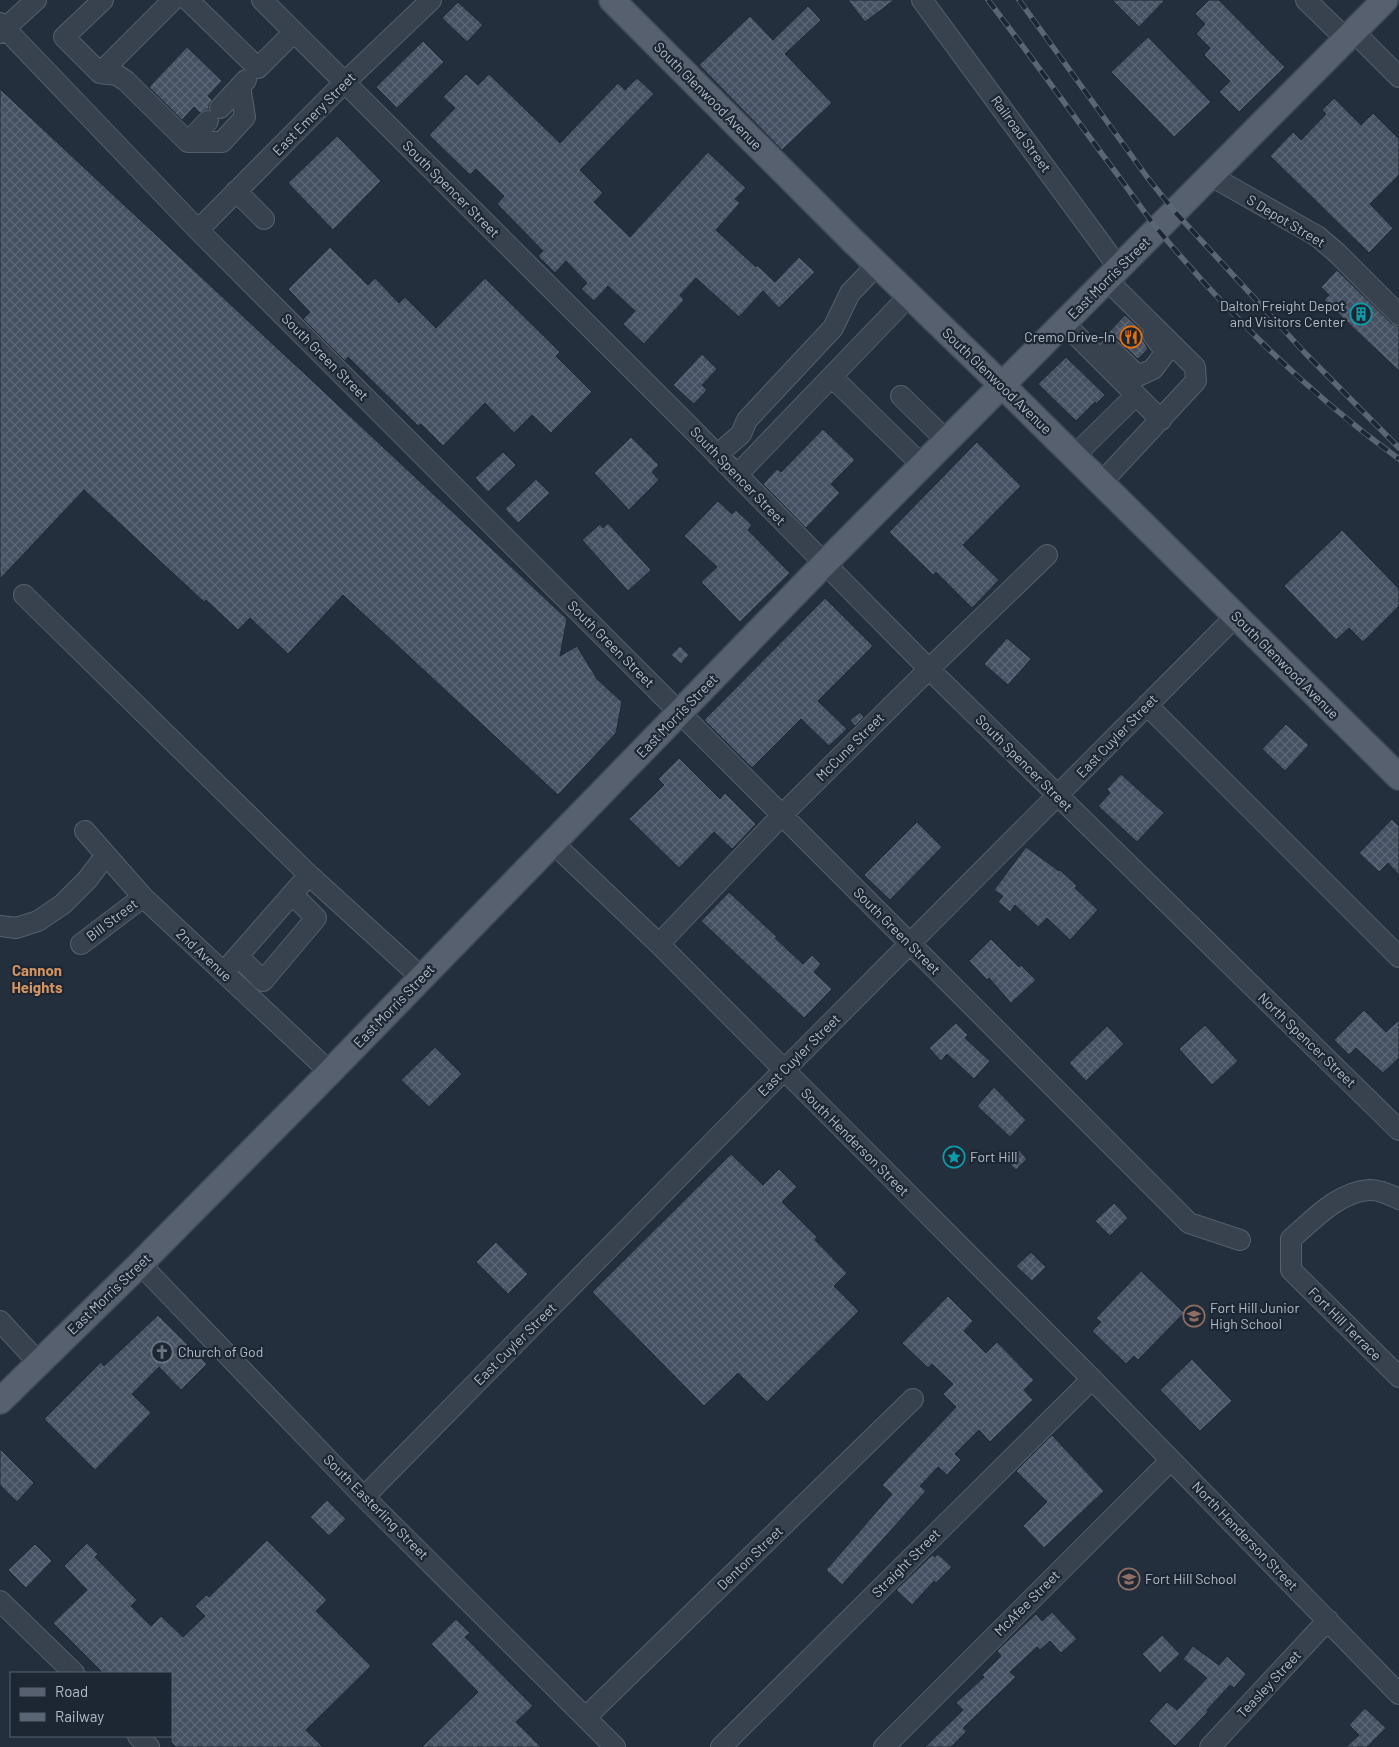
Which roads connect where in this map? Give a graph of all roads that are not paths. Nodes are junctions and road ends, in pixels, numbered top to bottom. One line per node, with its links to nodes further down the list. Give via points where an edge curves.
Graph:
1 (36, 0): 11 (street)
2 (103, 0): 15 (street, via 64,37)
3 (173, 0): 15 (street)
4 (188, 0): 14 (street)
5 (262, 0): 12 (street, South Spencer Street)
6 (431, 0): 17 (street, East Emery Street)
7 (612, 0): 24 (main road, South Glenwood Avenue)
8 (922, 0): 25 (street, Railroad Street)
9 (1306, 0): 13 (street)
10 (1385, 0): 13 (main road, East Morris Street)
11 (2, 28): 23 (street, South Green Street)
12 (294, 32): 14 (street); 17 (street, South Spencer Street)
13 (1349, 35): 16 (street); 20 (main road, East Morris Street)
14 (258, 68): 18 (street)
15 (100, 73): 19 (street, via 117,75 126,81)
16 (1399, 76)
17 (344, 83): 21 (street, East Emery Street); 35 (street, South Spencer Street)
18 (240, 86): 19 (street); 19 (street, via 245,117 222,142)
19 (188, 142)
20 (1211, 176): 25 (main road, East Morris Street); 27 (street, S Depot Street, via 1317,236)
21 (236, 192): 22 (street); 23 (street, East Emery Street)
22 (264, 219)
23 (198, 230): 46 (street, South Green Street)
24 (877, 265): 26 (main road, South Glenwood Avenue); 35 (street, via 850,293 833,328 746,420 741,434)
25 (1116, 281): 28 (main road, East Morris Street); 28 (street, via 1123,304 1166,352 1153,369 1138,376 1096,336); 33 (street, via 1195,367 1196,381)
26 (910, 296): 29 (street); 30 (main road, South Glenwood Avenue)
27 (1399, 315)
28 (1073, 331): 30 (main road, East Morris Street); 31 (street)
29 (832, 377): 37 (street); 38 (street)
30 (1002, 385): 34 (main road, East Morris Street); 36 (main road, South Glenwood Avenue)
31 (1136, 394): 33 (street); 36 (street)
32 (901, 396): 34 (street)
33 (1161, 420): 39 (street)
34 (947, 441): 37 (main road, East Morris Street)
35 (717, 455): 38 (street, South Spencer Street)
36 (1074, 456): 39 (main road, South Glenwood Avenue)
37 (922, 466): 41 (main road, East Morris Street)
38 (737, 475): 41 (street, South Spencer Street)
39 (1101, 483): 43 (main road, South Glenwood Avenue)
40 (1047, 555): 44 (street, McCune Street)
41 (824, 564): 44 (street, South Spencer Street); 46 (main road, East Morris Street)
42 (24, 595): 53 (street)
43 (1236, 616): 45 (street, East Cuyler Street); 47 (main road, South Glenwood Avenue)
44 (929, 669): 48 (street, South Spencer Street); 49 (street, McCune Street)
45 (1147, 705): 48 (street, East Cuyler Street); 62 (street)
46 (680, 714): 49 (street, South Green Street); 51 (main road, East Morris Street)
47 (1392, 764)
48 (1058, 797): 59 (street, East Cuyler Street); 60 (street, South Spencer Street)
49 (782, 814): 58 (street, McCune Street); 59 (street, South Green Street)
50 (85, 831): 52 (street, 2nd Avenue)
51 (553, 843): 58 (street, South Henderson Street); 64 (main road, East Morris Street)
52 (106, 855): 55 (street, 2nd Avenue); 56 (street, via 63,904 38,921 16,928)
53 (309, 875): 54 (street); 64 (street)
54 (292, 894): 61 (street); 61 (street, via 316,918 263,981)
55 (143, 897): 57 (street, Bill Street); 63 (street, 2nd Avenue)
56 (0, 926)
57 (81, 944)
58 (659, 944): 65 (street, South Henderson Street)
59 (910, 944): 65 (street, East Cuyler Street); 69 (street, South Green Street, via 1189,1222)
60 (1214, 950): 67 (street, North Spencer Street)
61 (238, 956): 63 (street)
62 (1399, 956)
63 (223, 972): 66 (street, 2nd Avenue)
64 (421, 978): 66 (main road, East Morris Street)
65 (784, 1070): 74 (street, South Henderson Street); 78 (street, East Cuyler Street)
66 (330, 1072): 70 (main road, East Morris Street)
67 (1399, 1130)
68 (1399, 1199): 73 (street, Fort Hill Terrace, via 1371,1189 1349,1194 1291,1240 1291,1270)
69 (1240, 1240)
70 (140, 1264): 72 (main road, East Morris Street); 78 (street, South Easterling Street)
71 (0, 1321): 72 (street)
72 (38, 1363): 76 (main road, East Morris Street)
73 (1399, 1378)
74 (1092, 1379): 77 (street, North Henderson Street); 87 (street, Straight Street)
75 (913, 1399): 83 (street, Denton Street)
76 (0, 1401)
77 (1171, 1460): 80 (street, North Henderson Street); 88 (street, McAfee Street)
78 (364, 1496): 83 (street, South Easterling Street)
79 (0, 1601): 81 (street)
80 (1328, 1620): 82 (street, North Henderson Street); 89 (street, Teasley Street)
81 (73, 1672)
82 (1399, 1694)
83 (586, 1717): 86 (street, South Easterling Street)
84 (139, 1737): 85 (street)
85 (149, 1747)
86 (615, 1747)
87 (721, 1747)
88 (884, 1747)
89 (1210, 1747)

